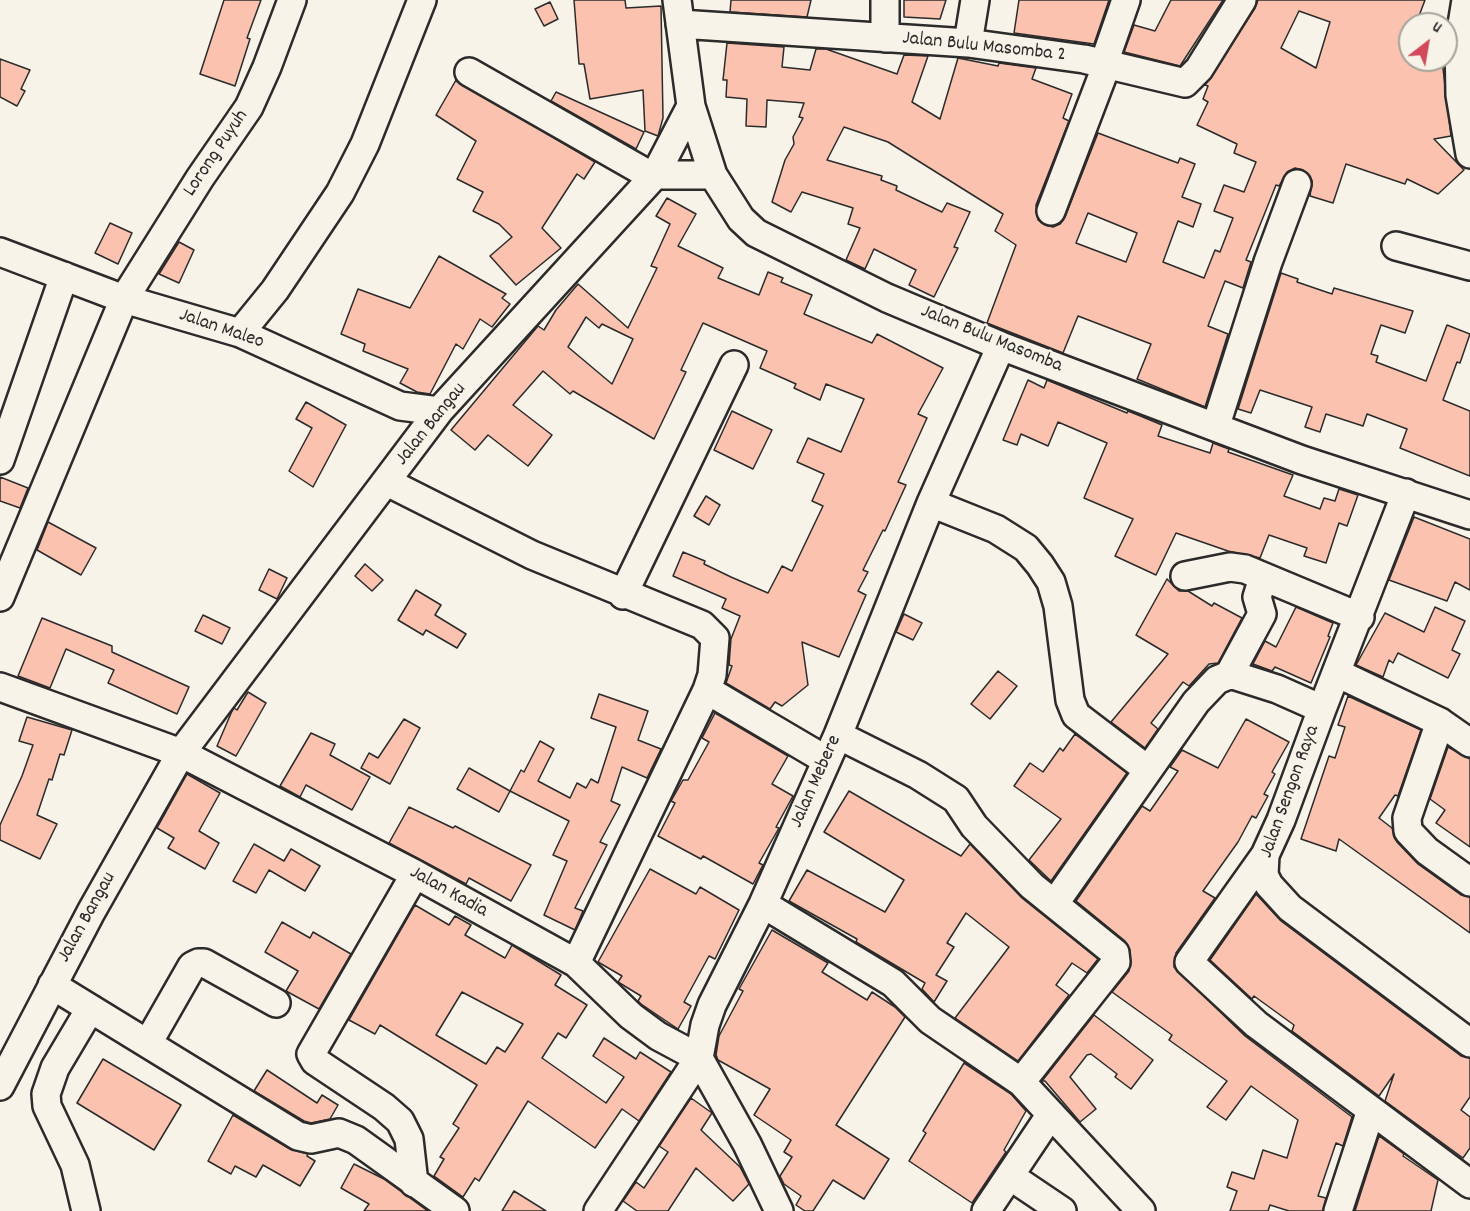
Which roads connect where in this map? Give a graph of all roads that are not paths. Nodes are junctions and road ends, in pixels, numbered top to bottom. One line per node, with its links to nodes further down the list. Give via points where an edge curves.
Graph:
1 (292, 0): 23 (street, Lorong Puyuh, via 249,107)
2 (422, 0): 24 (street, via 365,144 340,193 275,290)
3 (885, 0): 9 (street)
4 (975, 0): 10 (street)
5 (1126, 0): 11 (street)
6 (1242, 0): 11 (street, Jalan Bulu Masomba 2, via 1188,82)
7 (1466, 0): 14 (street, via 1459,43 1460,95)
8 (678, 12): 9 (street, Jalan Bulu Masomba 2); 13 (street, Jalan Bulu Masomba)
9 (885, 38): 10 (street, Jalan Bulu Masomba 2)
10 (968, 43): 11 (street, Jalan Bulu Masomba 2)
11 (1105, 63): 18 (street)
12 (469, 72): 16 (street)
13 (691, 106): 15 (street, Jalan Bulu Masomba); 16 (street, Jalan Bangau)
14 (1470, 154)
15 (713, 175): 16 (street); 25 (street, Jalan Bulu Masomba, via 741,219 771,242 887,298)
16 (654, 176): 27 (street, Jalan Bangau)
17 (1297, 184): 28 (street)
18 (1051, 211)
19 (1396, 246): 21 (street)
20 (0, 252): 22 (street, Jalan Maleo)
21 (1470, 266)
22 (63, 276): 23 (street, Jalan Maleo); 29 (street)
23 (124, 299): 24 (street, Jalan Maleo); 37 (street, Lorong Puyuh)
24 (240, 333): 27 (street, Jalan Maleo, via 400,406)
25 (1001, 346): 28 (street, Jalan Bulu Masomba); 32 (street, Jalan Mebere)
26 (734, 365): 36 (street)
27 (439, 411): 30 (street, Jalan Bangau)
28 (1216, 425): 31 (street, Jalan Bulu Masomba, via 1302,460)
29 (0, 460)
30 (387, 482): 36 (street); 47 (street, Jalan Bangau)
31 (1406, 493): 33 (street, Jalan Bulu Masomba); 38 (street, Jalan Sengon Raya)
32 (931, 503): 45 (street, Jalan Mebere); 49 (street, via 996,529 1026,548 1040,565 1051,582 1058,606 1070,700 1076,715)
33 (1470, 515)
34 (1185, 576): 35 (street, via 1230,567)
35 (1263, 578): 38 (street); 40 (street, via 1257,597 1262,614)
36 (622, 595): 42 (street, via 702,625 711,633 716,648)
37 (0, 597)
38 (1360, 616): 39 (street, Jalan Sengon Raya)
39 (1337, 673): 43 (street, Jalan Sengon Raya); 44 (street)
40 (1229, 675): 43 (street, via 1277,689); 49 (street, via 1217,680 1196,702)
41 (0, 687): 47 (street)
42 (707, 690): 48 (street); 55 (street)
43 (1322, 709): 50 (street, Jalan Sengon Raya)
44 (1440, 723): 46 (street); 52 (street, via 1407,818 1408,831 1427,851)
45 (838, 735): 48 (street, Jalan Mebere); 53 (street, via 918,775 956,800 982,835 1044,897)
46 (1470, 743)
47 (181, 753): 51 (street, Jalan Kadia); 56 (street, Jalan Bangau)
48 (826, 760): 54 (street, Jalan Mebere)
49 (1148, 770): 53 (street)
50 (1265, 855): 60 (street, Jalan Sengon Raya, via 1266,880 1290,908); 64 (street, via 1189,962 1256,1024)
51 (415, 874): 55 (street, Jalan Kadia); 67 (street, via 311,1054 315,1061 400,1121 409,1139)
52 (1470, 882)
53 (1055, 903): 62 (street, via 1117,957)
54 (763, 904): 61 (street, Jalan Mebere, via 712,1005); 62 (street, via 893,983 930,1020)
55 (576, 963): 61 (street, Jalan Kadia, via 631,1016)
56 (52, 985): 58 (street); 63 (street, Jalan Bangau)
57 (276, 1004): 59 (street, via 198,963 192,966)
58 (90, 1009): 59 (street); 69 (street, via 55,1068 46,1095 47,1106 68,1144)
59 (148, 1043): 67 (street, via 298,1136 311,1139 345,1134)
60 (1470, 1043)
61 (699, 1058): 71 (street, Jalan Mebere); 72 (street)
62 (1021, 1082): 65 (street)
63 (0, 1086)
64 (1371, 1110): 68 (street); 76 (street)
65 (1051, 1114): 66 (street); 75 (street)
66 (1010, 1176): 73 (street); 74 (street)
67 (414, 1183): 70 (street)
68 (1470, 1184)
69 (86, 1211)
70 (455, 1211)
71 (598, 1211)
72 (779, 1211)
73 (987, 1211)
74 (1062, 1211)
75 (1141, 1211)
76 (1338, 1211)

